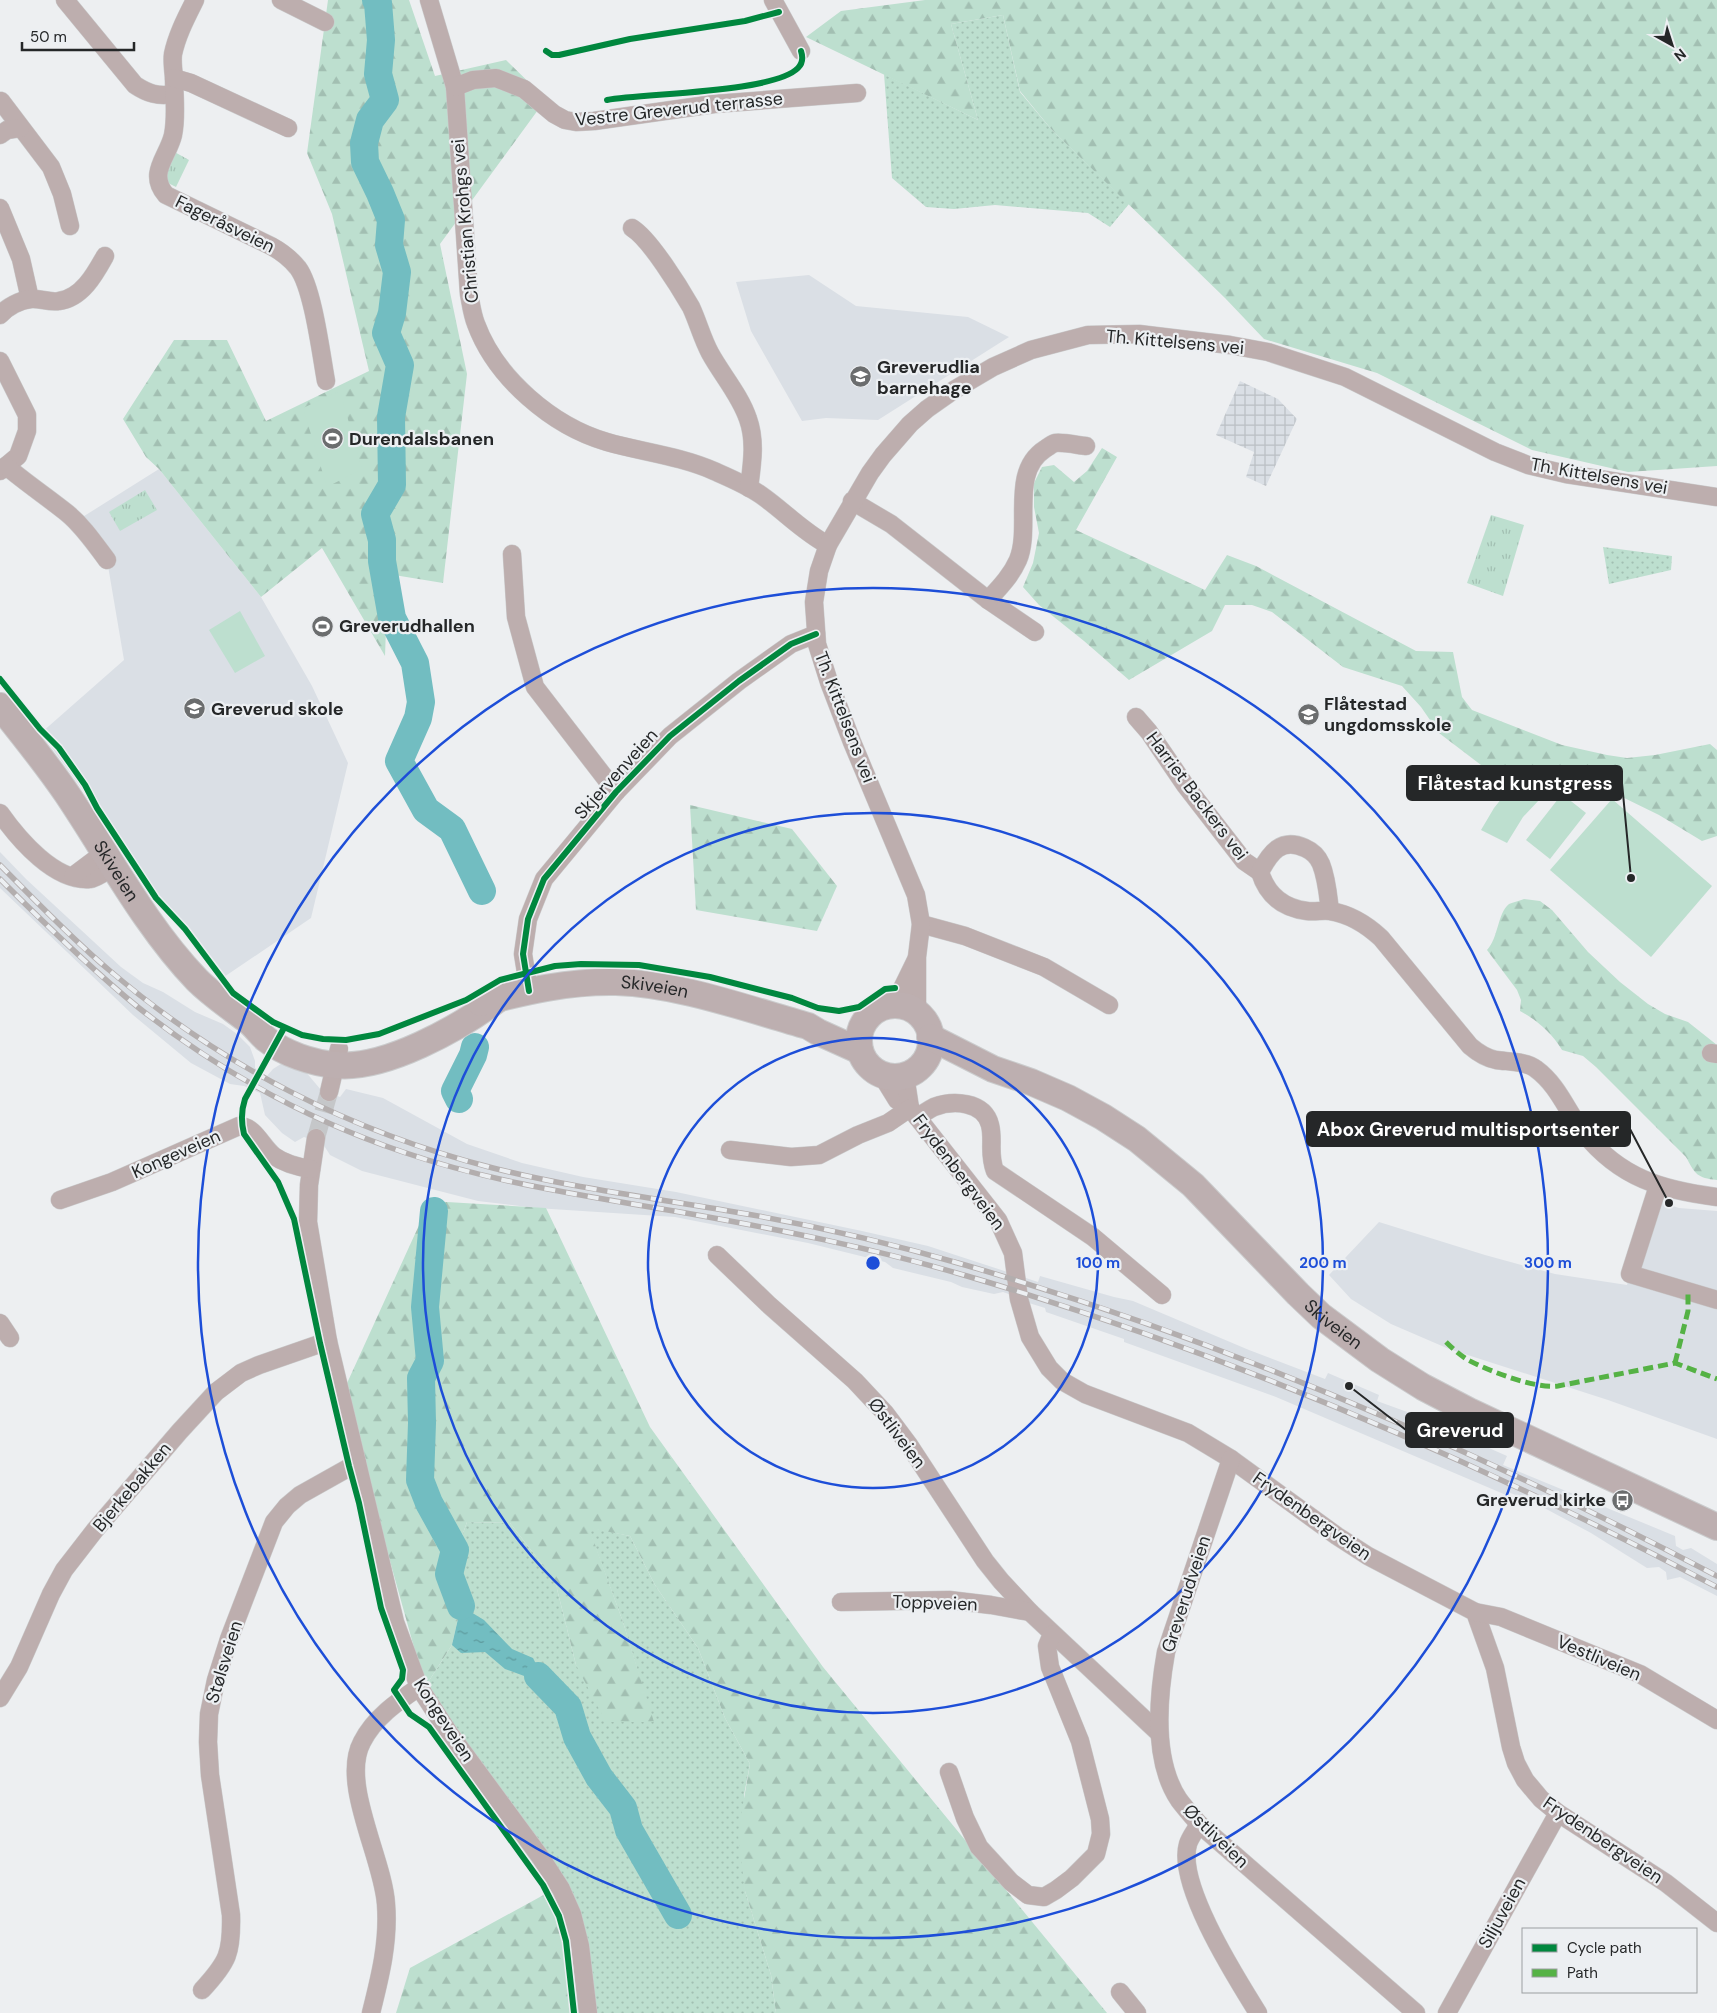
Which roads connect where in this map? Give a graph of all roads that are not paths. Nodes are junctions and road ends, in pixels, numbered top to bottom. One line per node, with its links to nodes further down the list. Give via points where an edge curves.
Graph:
1 (64, 0): 8 (street, via 135,84 148,93 164,96)
2 (195, 0): 8 (street, Fageråsveien, via 175,48)
3 (281, 0): 6 (street)
4 (429, 0): 9 (street, Christian Krohgs vei)
5 (773, 0): 7 (street)
6 (325, 22)
7 (801, 51)
8 (173, 86): 13 (street, via 191,82); 22 (street, Fageråsveien, via 175,117 157,179 160,188 166,195 287,255 307,286)
9 (455, 87): 10 (street, Vestre Greverud terrasse, via 474,80 496,78 524,89 554,114 576,122 714,104); 25 (street, Christian Krohgs vei, via 469,294 475,322 495,361 534,402 565,424 606,442 712,470)
10 (857, 93)
11 (1, 101): 12 (street)
12 (20, 128): 14 (street); 16 (street, via 51,167)
13 (288, 128)
14 (0, 135)
15 (0, 208): 19 (street, via 21,259)
16 (70, 226)
17 (632, 228): 25 (street, via 650,245 691,308 702,337 743,406 753,446)
18 (105, 256): 19 (street, via 96,274 74,295 58,302)
19 (30, 298): 20 (street, via 9,307)
20 (0, 315)
21 (0, 361): 24 (street, via 27,415 24,445 18,456)
22 (326, 381)
23 (1086, 446): 31 (street, via 1055,443 1041,452 1029,468 1024,486 1023,539 1018,560 1007,579)
24 (3, 469): 30 (street, via 68,514)
25 (749, 488): 28 (street, Christian Krohgs vei, via 813,537)
26 (1717, 497): 27 (street, Th. Kittelsens vei, via 1566,474 1528,465 1495,452 1345,377 1268,352 1171,338 1107,333 1068,339 1031,350 954,390 927,409 896,440)
27 (852, 501): 28 (street, Th. Kittelsens vei); 31 (street, via 891,524)
28 (828, 544): 33 (street, Th. Kittelsens vei, via 814,602)
29 (512, 554): 36 (street, Skjervenveien, via 516,617 535,687)
30 (107, 560)
31 (988, 600): 32 (street)
32 (1035, 632)
33 (816, 634): 36 (street, Skjervenveien, via 791,644 739,681 670,736); 41 (street, Th. Kittelsens vei, via 829,682 852,742 913,885)
34 (0, 706): 38 (main road, Skiveien, via 51,772)
35 (1136, 718): 39 (street, Harriet Backers vei, via 1244,861)
36 (616, 792): 43 (street, Skjervenveien, via 544,879 535,898 523,954)
37 (0, 813): 38 (street, via 22,840 49,866 63,874 73,876)
38 (109, 859): 49 (main road, Skiveien, via 156,930 214,995 249,1021)
39 (1260, 872): 40 (street, Harriet Backers vei, via 1264,885 1274,898 1291,908); 40 (street, Harriet Backers vei, via 1277,848 1294,843 1311,851 1320,862 1327,883)
40 (1330, 911): 56 (street, Harriet Backers vei, via 1368,926 1381,938 1478,1053 1494,1060 1534,1067 1548,1079 1584,1133 1611,1161 1631,1175)
41 (921, 924): 42 (street, Th. Kittelsens vei); 44 (street, via 965,936 1044,967)
42 (918, 957): 45 (street, Th. Kittelsens vei); 45 (street, Th. Kittelsens vei)
43 (529, 992): 47 (main road, Skiveien, via 585,982 642,984); 49 (main road, Skiveien, via 470,1006)
44 (1109, 1005)
45 (906, 1009): 46 (main road, via 878,1009); 50 (main road, via 926,1024)
46 (863, 1024): 47 (main road, Skiveien); 48 (main road, via 859,1037)
47 (808, 1026): 48 (main road, Skiveien)
48 (860, 1051): 50 (main road, via 867,1064)
49 (338, 1057): 51 (street)
50 (910, 1062): 52 (street, Frydenbergveien); 52 (street, Frydenbergveien, via 897,1100); 67 (main road, Skiveien, via 993,1069 1068,1098 1103,1117 1150,1149 1193,1185 1321,1316 1387,1364 1469,1412)
51 (329, 1092)
52 (914, 1112): 54 (street, via 819,1155 792,1157); 60 (street, via 970,1104 982,1112 990,1124 990,1160 995,1171 1093,1237); 65 (street, Frydenbergveien, via 1007,1236 1013,1253 1023,1318 1049,1368 1062,1381 1085,1394 1188,1433)
53 (316, 1138): 55 (street, Kongeveien)
54 (730, 1150)
55 (311, 1170): 58 (street, Kongeveien, via 276,1158 251,1131 239,1126 112,1182); 64 (street, Kongeveien, via 308,1222)
56 (1658, 1186): 57 (street, Harriet Backers vei); 61 (street, via 1630,1274)
57 (1717, 1197)
58 (60, 1200)
59 (717, 1255): 69 (street, Østliveien, via 855,1381 885,1413 985,1561)
60 (1162, 1295)
61 (1717, 1300)
62 (0, 1323): 63 (street)
63 (10, 1338)
64 (328, 1341): 66 (street, Kongeveien); 73 (street, Bjerkebakken, via 241,1373 216,1392 180,1431 64,1570 19,1667)
65 (1231, 1459): 70 (street, Frydenbergveien, via 1368,1556); 75 (street, Greverudveien, via 1166,1652)
66 (357, 1463): 72 (street, Kongeveien, via 395,1622); 80 (street, Stølsveien, via 300,1495 274,1522 216,1680 209,1714 210,1776 232,1936 226,1962)
67 (1716, 1526)
68 (841, 1602): 69 (street, Toppveien, via 949,1600)
69 (1030, 1612): 71 (street, Østliveien)
70 (1475, 1612): 74 (street, Vestliveien, via 1501,1617 1640,1674); 77 (street, Frydenbergveien, via 1495,1668 1516,1763 1525,1780)
71 (1052, 1634): 75 (street, Østliveien); 76 (street, via 1047,1646 1050,1667 1080,1742 1100,1820 1101,1834 1096,1854 1056,1890 1044,1897 1028,1895 1010,1882 979,1847)
72 (419, 1687): 82 (street, via 373,1725 361,1743 356,1760 359,1799 386,1905 383,1966); 83 (street, Kongeveien, via 561,1890 572,1914 580,1946)
73 (0, 1698)
74 (1717, 1720)
75 (1159, 1733): 78 (street, Østliveien, via 1170,1782 1178,1800)
76 (949, 1772)
77 (1558, 1813): 79 (street, Frydenbergveien, via 1666,1882); 87 (street, Siljuveien)
78 (1199, 1824): 85 (street, via 1188,1845 1188,1870 1211,1936); 86 (street, Østliveien)
79 (1717, 1923)
80 (202, 1990)
81 (1120, 1992): 84 (street)
82 (371, 2013)
83 (588, 2013)
84 (1137, 2013)
85 (1258, 2013)
86 (1416, 2013)
87 (1447, 2013)

